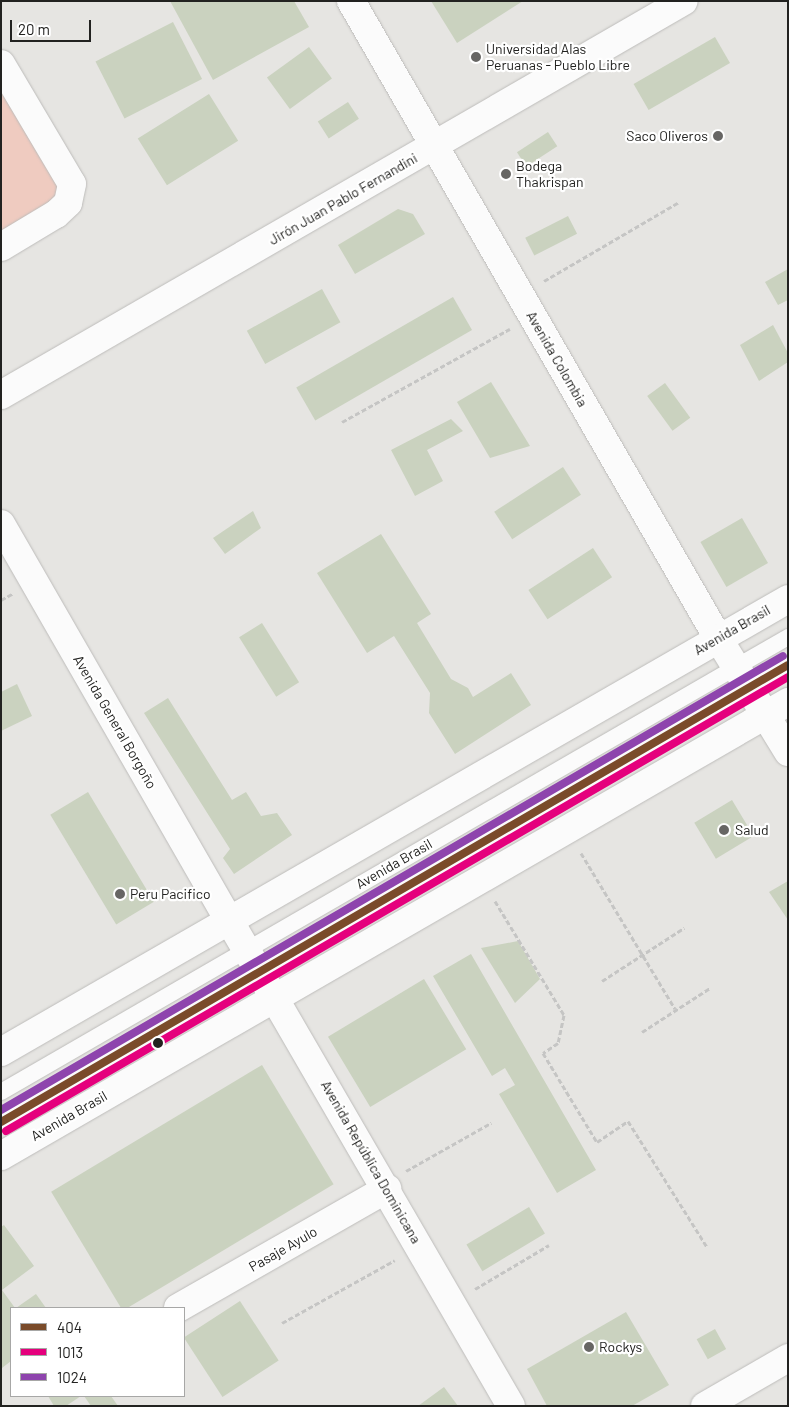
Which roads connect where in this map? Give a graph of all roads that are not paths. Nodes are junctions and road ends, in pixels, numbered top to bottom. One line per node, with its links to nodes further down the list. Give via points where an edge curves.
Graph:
1 (351, 1): 4 (street, Avenida Colombia)
2 (684, 1): 4 (street, Jirón Juan Pablo Fernandini)
3 (1, 64): 5 (street, via 72,184 68,203 56,214)
4 (435, 147): 6 (street, Jirón Juan Pablo Fernandini); 10 (street, Avenida Colombia)
5 (1, 247)
6 (1, 395)
7 (1, 524): 15 (street, Avenida General Borgoño)
8 (788, 599): 10 (street, Avenida Brasil)
9 (788, 637): 12 (lane, Avenida Brasil)
10 (718, 638): 12 (street, Avenida Colombia); 15 (street, Avenida Brasil)
11 (788, 666): 12 (lane, Avenida Brasil)
12 (742, 677): 13 (street, Avenida Colombia); 16 (lane, Avenida Brasil); 16 (lane, Avenida Brasil)
13 (777, 708): 14 (street, Avenida Colombia); 17 (street, Avenida Brasil, via 568,832)
14 (788, 752)
15 (229, 920): 16 (street, Avenida República Dominicana); 18 (street, Avenida Brasil)
16 (254, 960): 17 (street, Avenida República Dominicana); 19 (lane, Avenida Brasil); 20 (lane, Avenida Brasil)
17 (276, 995): 21 (street, Avenida Brasil); 22 (street, Avenida República Dominicana)
18 (1, 1052)
19 (1, 1092)
20 (1, 1122)
21 (1, 1156)
22 (385, 1187): 23 (street, Pasaje Ayulo); 25 (street, Avenida República Dominicana)
23 (180, 1307)
24 (788, 1358): 26 (street)
25 (511, 1406)
26 (705, 1406)

